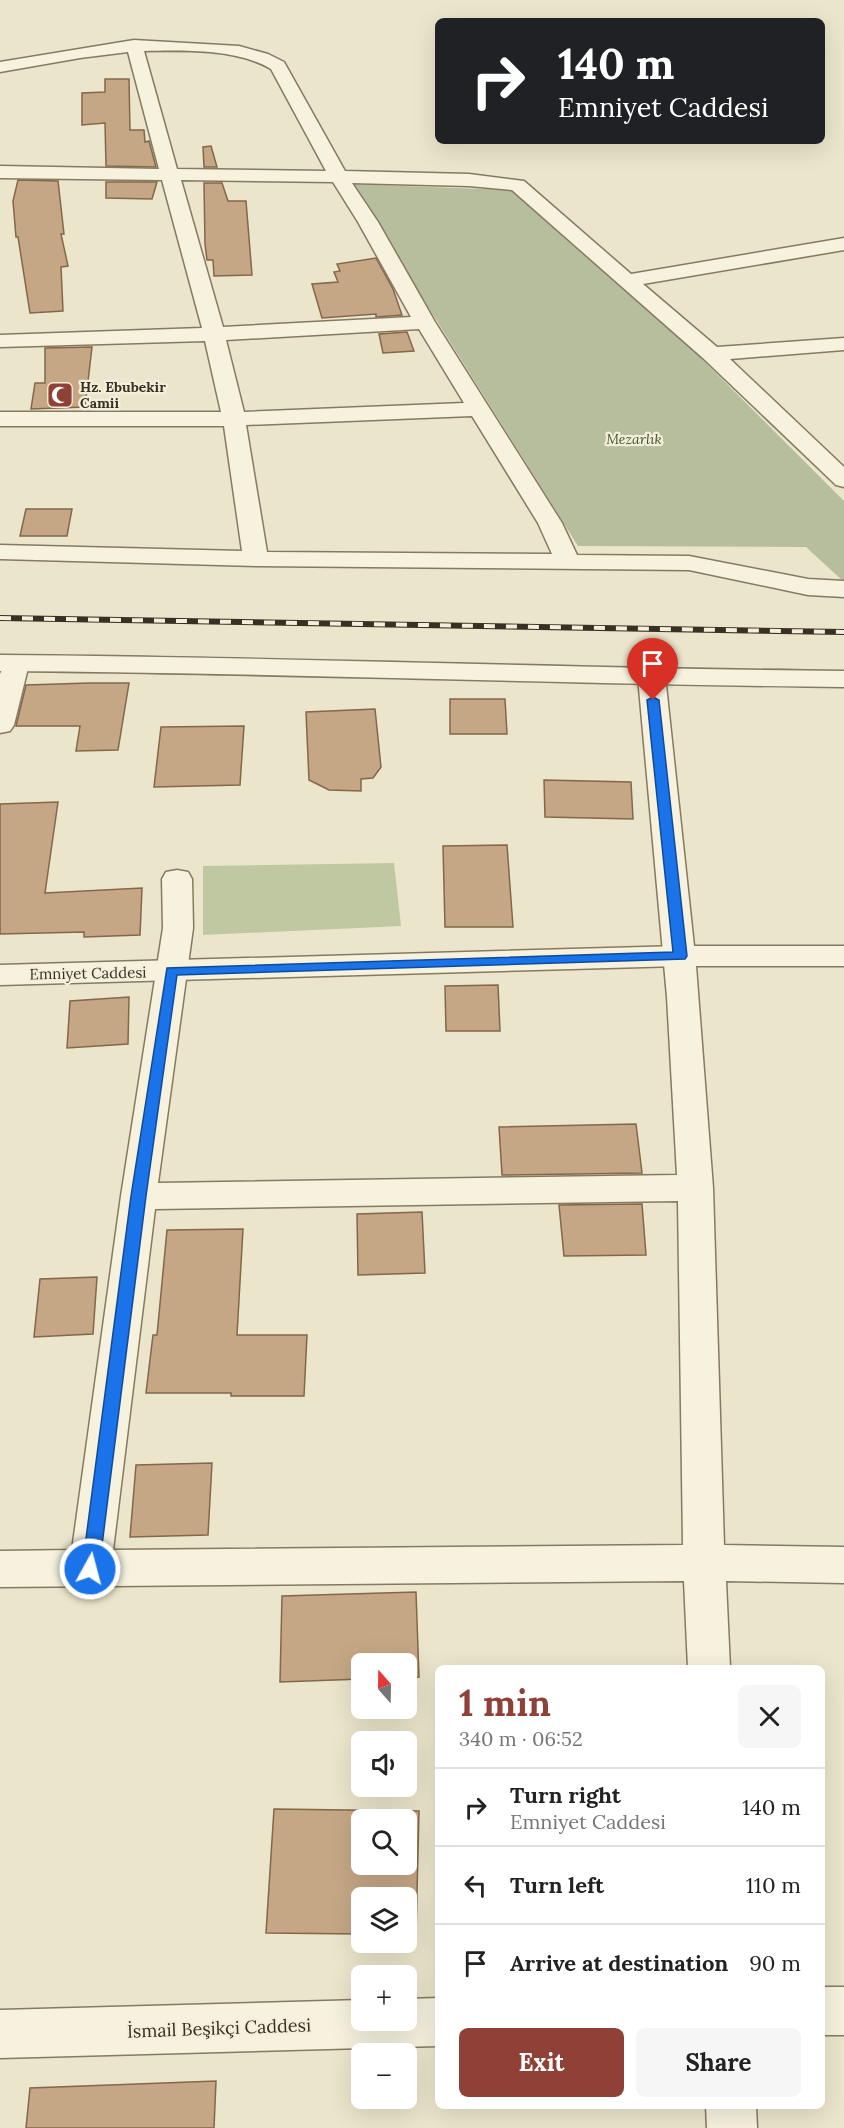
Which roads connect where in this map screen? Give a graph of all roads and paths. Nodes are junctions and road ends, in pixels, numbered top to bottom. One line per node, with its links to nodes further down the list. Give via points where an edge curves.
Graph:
1 (134, 45): 2 (street); 4 (street); 5 (street, via 202,47 262,55 278,66)
2 (0, 67)
3 (0, 172): 4 (street)
4 (171, 174): 5 (street); 9 (street)
5 (339, 177): 7 (street, via 517,185); 8 (street)
6 (839, 249): 7 (street)
7 (629, 279): 12 (street)
8 (425, 322): 9 (street); 13 (street)
9 (214, 334): 10 (street); 14 (street)
10 (0, 341)
11 (844, 344): 12 (street)
12 (712, 354): 16 (street)
13 (480, 409): 14 (street); 19 (street, via 550,523)
14 (234, 418): 15 (street); 18 (street)
15 (0, 419)
16 (840, 472)
17 (0, 552): 18 (street)
18 (256, 559): 19 (street)
19 (568, 562): 20 (street, via 689,563 808,587)
20 (844, 589)
21 (5, 657): 23 (street, via 158,664); 25 (street)
22 (844, 661): 23 (street)
23 (650, 667): 24 (street); 27 (street)
24 (844, 679)
25 (0, 725)
26 (177, 879): 29 (street, via 178,928)
27 (680, 956): 28 (street, Emniyet Caddesi); 29 (street, Emniyet Caddesi); 31 (street)
28 (844, 956)
29 (171, 971): 30 (street, Emniyet Caddesi); 32 (street)
30 (0, 975)
31 (695, 1188): 32 (street); 33 (street)
32 (139, 1196): 36 (street)
33 (703, 1563): 34 (street); 36 (street); 37 (street)
34 (844, 1565)
35 (0, 1569): 36 (street)
36 (90, 1569)
37 (709, 1665)
38 (825, 2011): 39 (street)
39 (844, 2011)
40 (435, 2022): 41 (street, İsmail Beşikçi Caddesi)
41 (0, 2034)
42 (731, 2109): 43 (street)
43 (732, 2128)

